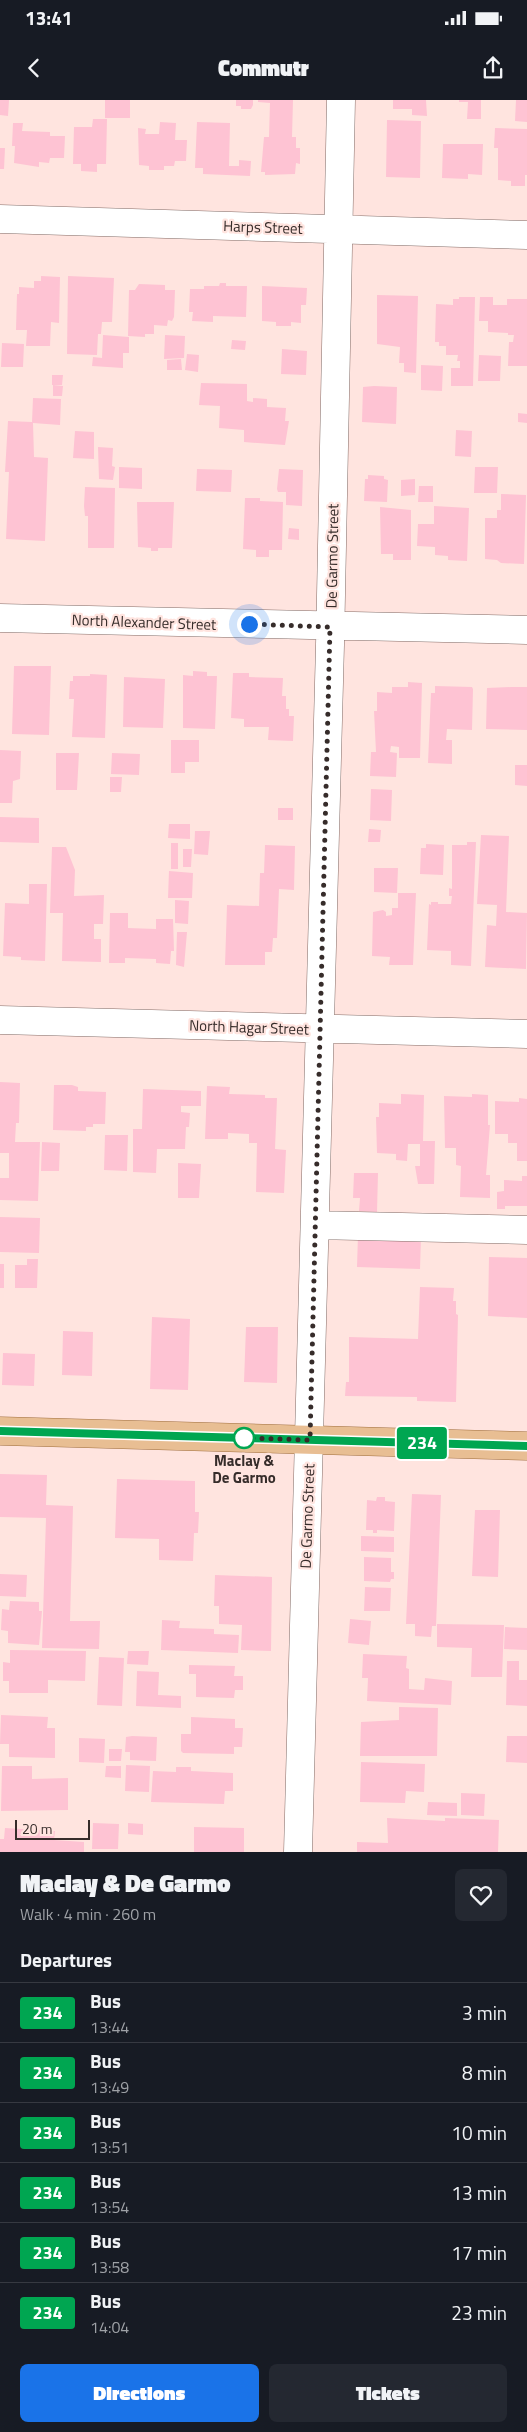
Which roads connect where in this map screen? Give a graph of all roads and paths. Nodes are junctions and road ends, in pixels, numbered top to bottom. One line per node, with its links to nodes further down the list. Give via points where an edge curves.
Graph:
1 (341, 100): 3 (street, De Garmo Street)
2 (0, 219): 3 (street, Harps Street)
3 (337, 230): 4 (street, Harps Street); 6 (street, De Garmo Street)
4 (527, 235)
5 (0, 618): 6 (street, North Alexander Street)
6 (330, 627): 7 (street, North Alexander Street); 9 (street, De Garmo Street)
7 (527, 630)
8 (0, 1020): 9 (street, North Hagar Street)
9 (320, 1029): 10 (street, North Hagar Street); 11 (street, De Garmo Street)
10 (527, 1034)
11 (315, 1225): 12 (street); 14 (street, De Garmo Street)
12 (527, 1230)
13 (0, 1431): 14 (main road)
14 (310, 1440): 15 (main road); 16 (street, De Garmo Street)
15 (527, 1446)
16 (298, 1852)

